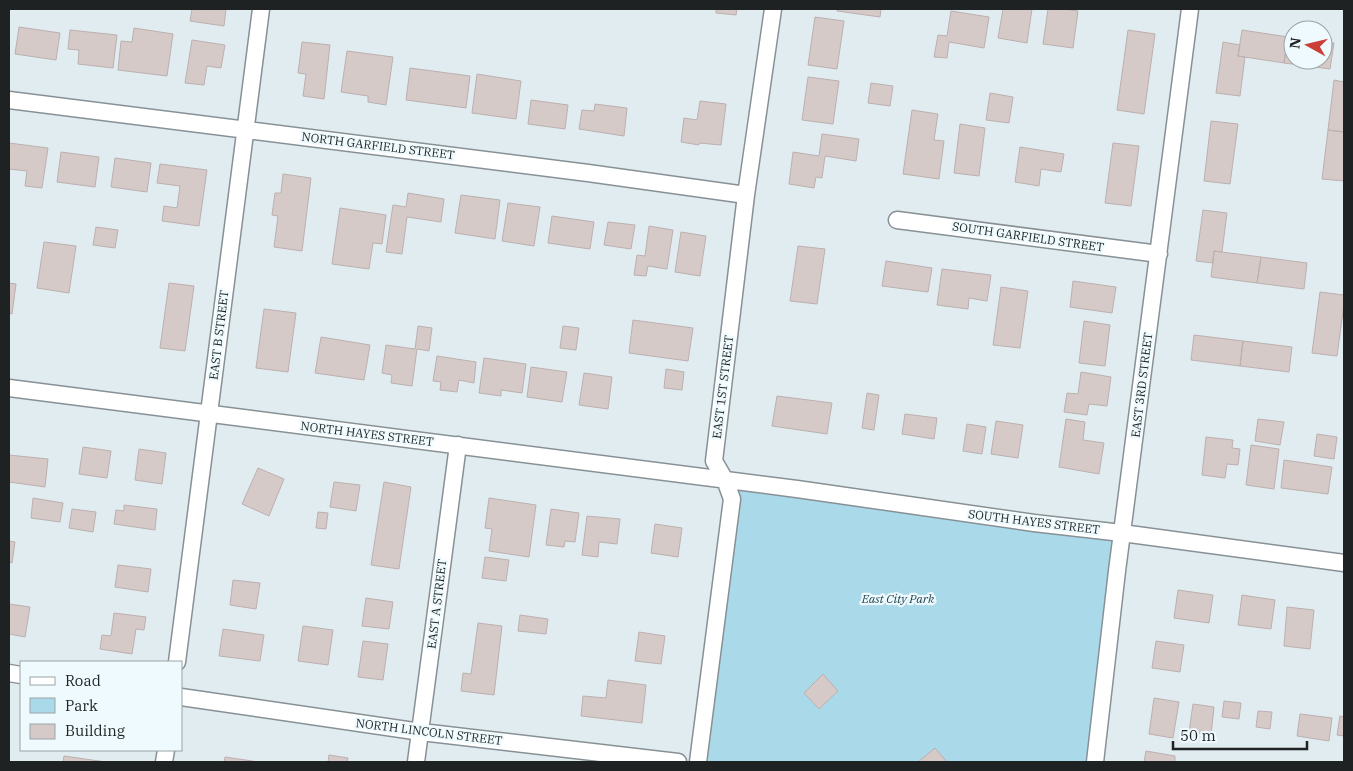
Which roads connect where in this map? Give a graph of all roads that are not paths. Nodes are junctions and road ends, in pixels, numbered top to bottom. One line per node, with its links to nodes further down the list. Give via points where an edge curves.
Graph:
1 (262, 9): 5 (street, EAST B STREET)
2 (773, 9): 6 (street, EAST 1ST STREET)
3 (1190, 9): 8 (street, EAST 3RD STREET)
4 (9, 100): 5 (street, NORTH GARFIELD STREET)
5 (245, 130): 6 (street, NORTH GARFIELD STREET); 10 (street, EAST B STREET)
6 (746, 195): 12 (street, EAST 1ST STREET, via 714,461)
7 (897, 220): 8 (street, SOUTH GARFIELD STREET)
8 (1159, 254): 13 (street, EAST 3RD STREET)
9 (9, 388): 10 (street, NORTH HAYES STREET)
10 (209, 413): 11 (street, NORTH HAYES STREET); 15 (street, EAST B STREET)
11 (458, 446): 12 (street, NORTH HAYES STREET); 17 (street, EAST A STREET)
12 (725, 480): 13 (street, SOUTH HAYES STREET); 20 (street, EAST 1ST STREET, via 732,499)
13 (1122, 533): 14 (street, SOUTH HAYES STREET); 21 (street, EAST 3RD STREET)
14 (1344, 563)
15 (177, 661)
16 (182, 697): 17 (street, NORTH LINCOLN STREET)
17 (420, 732): 18 (street, EAST A STREET); 19 (street, NORTH LINCOLN STREET)
18 (416, 762)
19 (678, 762)
20 (698, 762)
21 (1095, 762)

